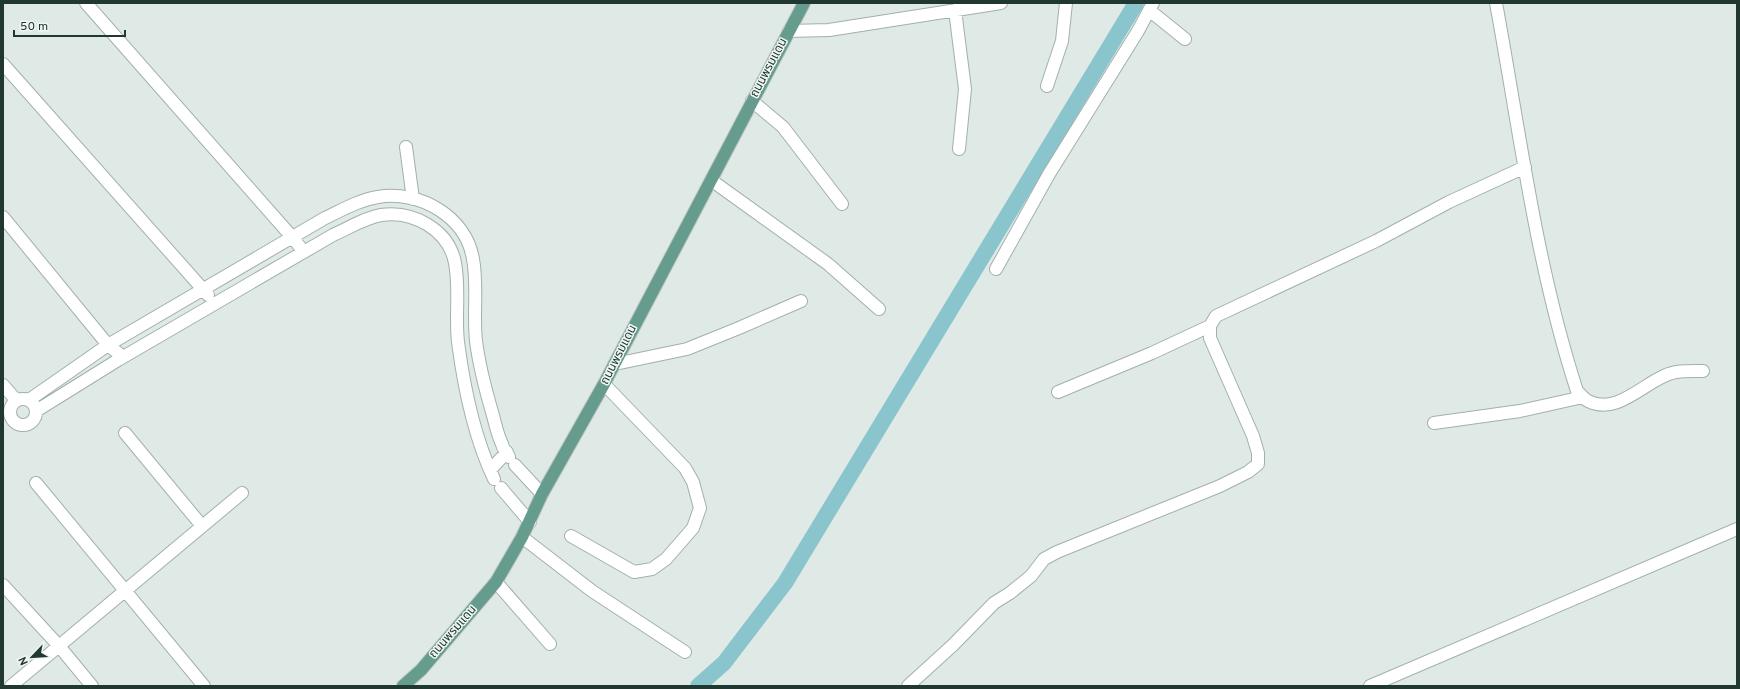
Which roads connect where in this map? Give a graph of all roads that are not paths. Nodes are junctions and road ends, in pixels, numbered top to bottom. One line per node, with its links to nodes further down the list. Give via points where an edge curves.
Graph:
1 (86, 3): 20 (street)
2 (804, 3): 8 (main road, ถนนพรมแดน)
3 (1001, 3): 7 (street)
4 (1066, 3): 11 (street, via 1062,41)
5 (1496, 3): 15 (street)
6 (1151, 7): 9 (street); 22 (street, via 1049,174)
7 (956, 10): 8 (street, via 829,30); 14 (street, via 965,89)
8 (788, 32): 12 (main road, ถนนพรมแดน)
9 (1185, 39)
10 (3, 64): 23 (street)
11 (1047, 86)
12 (752, 101): 16 (main road, ถนนพรมแดน); 18 (street, via 783,127)
13 (406, 147): 17 (street)
14 (959, 148)
15 (1525, 167): 28 (street, via 1216,316); 37 (street, via 1549,288 1569,366 1577,391)
16 (711, 180): 26 (street, via 828,264); 32 (main road, ถนนพรมแดน)
17 (413, 199): 20 (street, via 379,197 359,202); 27 (street, via 438,208 454,222 466,238 473,257)
18 (842, 204)
19 (3, 217): 30 (street)
20 (292, 237): 21 (street); 23 (street)
21 (304, 252): 25 (street); 29 (street, via 333,235 382,215 413,217 428,224 441,235 455,262)
22 (996, 269)
23 (203, 289): 25 (street); 30 (street)
24 (801, 300): 32 (street, via 687,349)
25 (216, 303): 31 (street)
26 (879, 309)
27 (475, 323): 29 (street); 44 (street, via 480,370 502,444)
28 (1210, 326): 36 (street); 64 (street, via 1210,338 1252,436 1258,453 1258,464 1220,486 1044,559 1031,576 994,603)
29 (457, 327): 45 (street, via 462,374 480,446)
30 (108, 345): 31 (street); 39 (street)
31 (122, 357): 40 (street)
32 (615, 364): 34 (main road, ถนนพรมแดน)
33 (1703, 370): 37 (street, via 1664,375 1612,404 1597,404)
34 (604, 384): 48 (main road, ถนนพรมแดน); 52 (street, via 685,468 693,482 700,508 693,528 666,559 652,569 634,572)
35 (3, 385): 38 (street)
36 (1058, 392)
37 (1583, 397): 42 (street, via 1520,411)
38 (16, 400): 39 (street); 41 (street, via 10,409)
39 (29, 400): 40 (street)
40 (36, 411): 41 (street, via 34,419 27,424)
41 (8, 423)
42 (1434, 423)
43 (125, 433): 50 (street)
44 (510, 458): 45 (street); 48 (street)
45 (495, 479): 49 (street)
46 (36, 482): 56 (street)
47 (242, 493): 50 (street)
48 (542, 494): 49 (main road, ถนนพรมแดน)
49 (530, 522): 53 (main road, ถนนพรมแดน)
50 (202, 526): 56 (street)
51 (1737, 529): 65 (street)
52 (571, 536)
53 (522, 537): 54 (main road, ถนนพรมแดน); 59 (street, via 592,592)
54 (496, 582): 57 (street); 63 (main road, ถนนพรมแดน, via 421,670)
55 (3, 585): 58 (street)
56 (125, 591): 58 (street); 62 (street)
57 (550, 644)
58 (59, 646): 60 (street); 61 (street)
59 (685, 652)
60 (11, 686)
61 (92, 686)
62 (204, 686)
63 (403, 686)
64 (908, 686)
65 (1370, 686)

